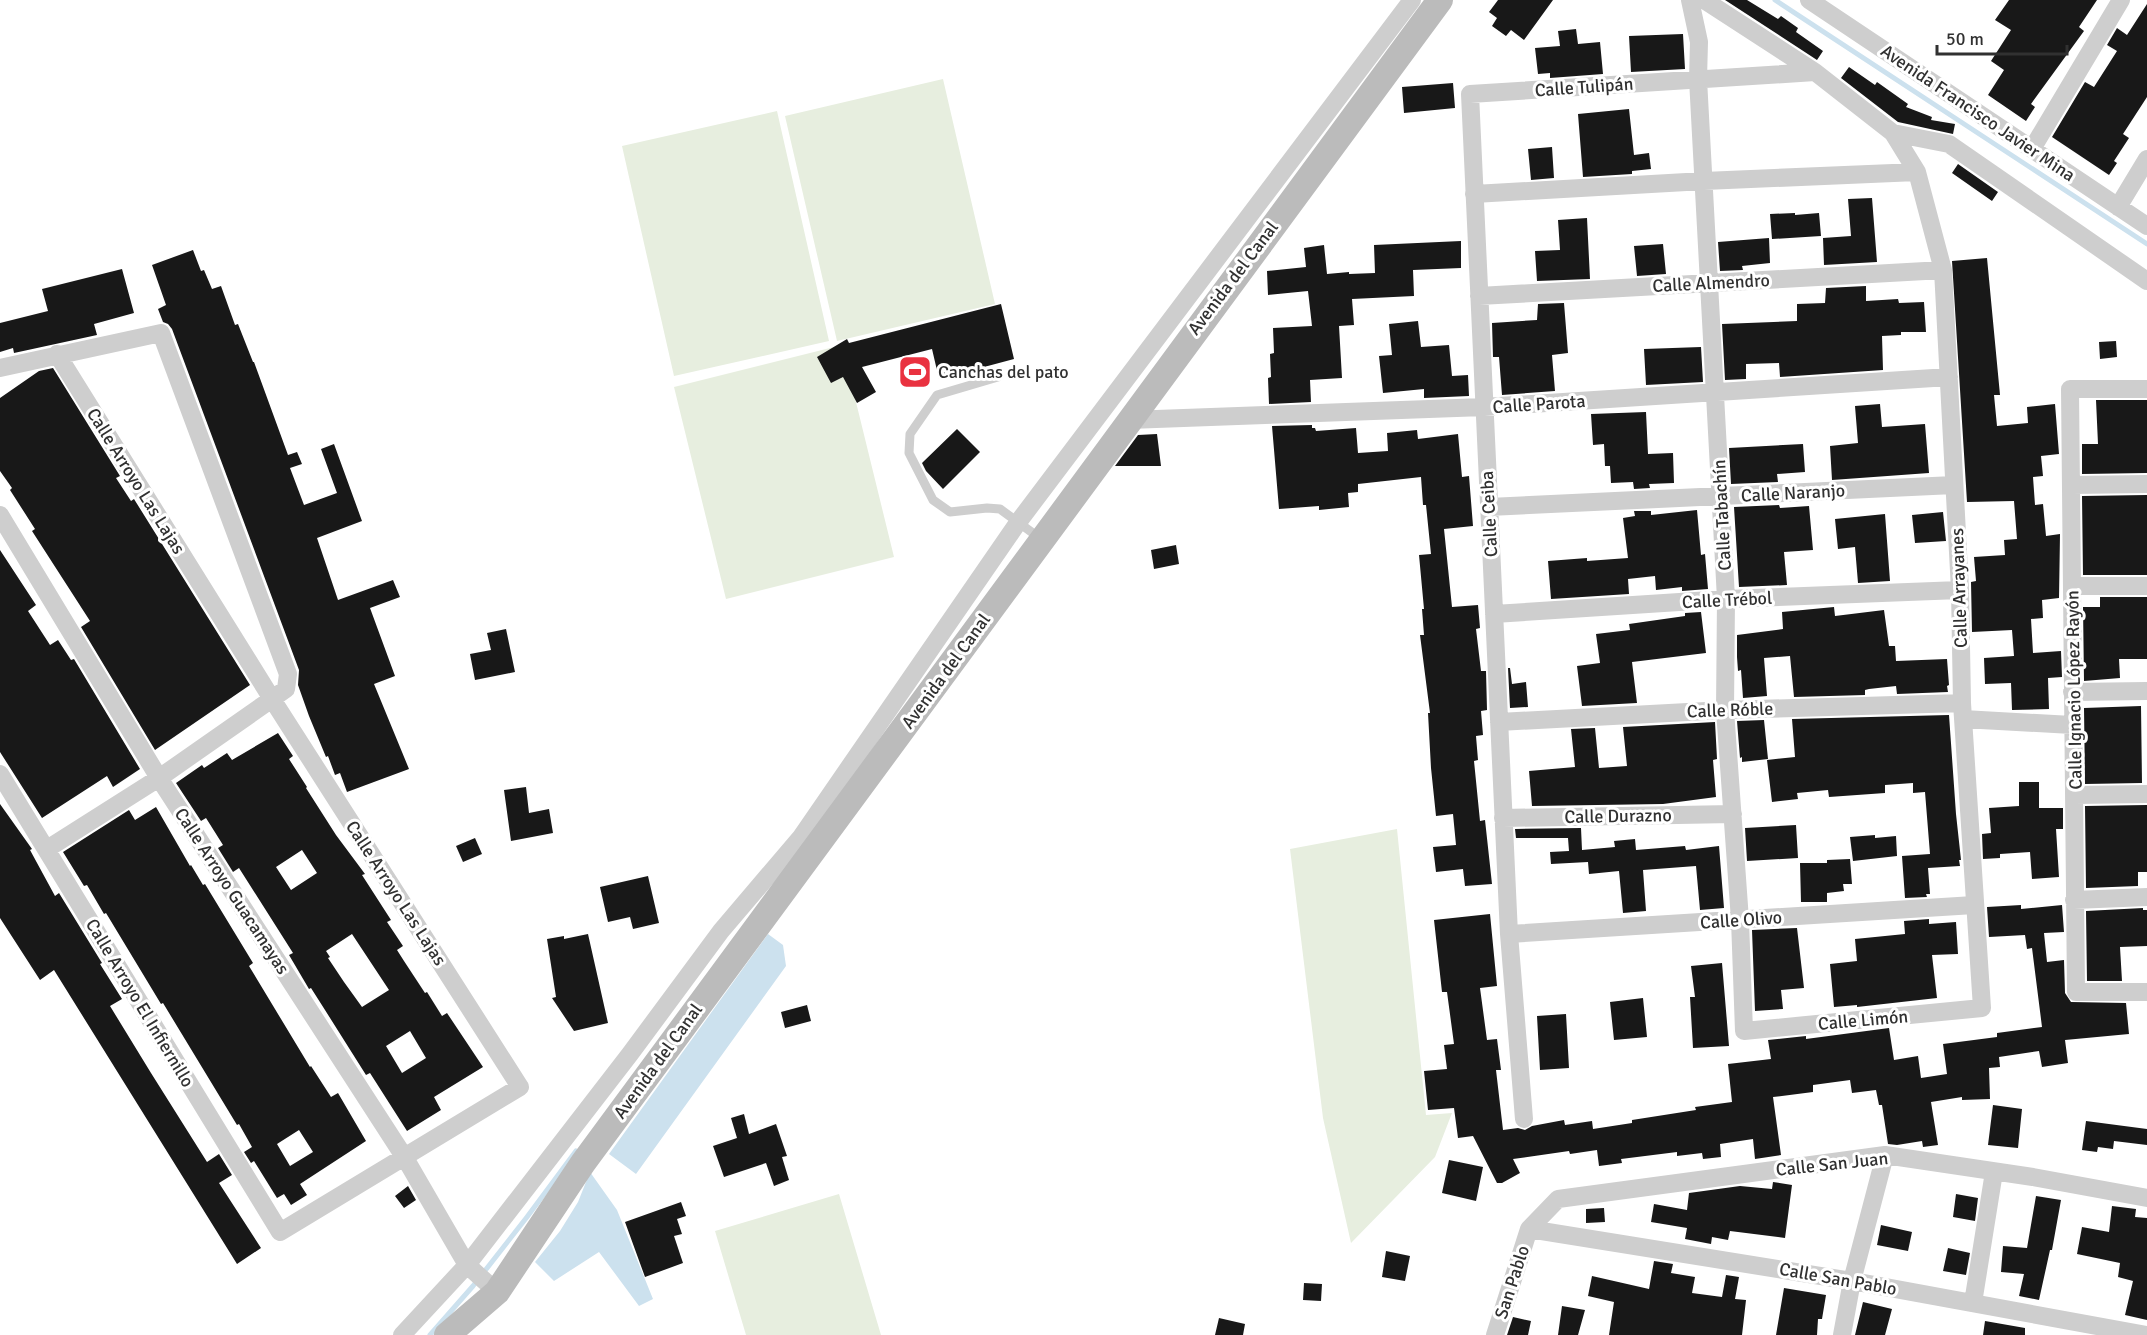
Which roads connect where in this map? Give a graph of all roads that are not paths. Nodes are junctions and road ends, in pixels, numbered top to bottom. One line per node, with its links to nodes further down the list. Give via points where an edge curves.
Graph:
1 (1412, 0): 36 (street)
2 (1440, 0): 29 (street, Avenida del Canal)
3 (1690, 0): 8 (street, Calle Tabachín, via 1698,42)
4 (1704, 0): 7 (street)
5 (1809, 0): 11 (street, Avenida Francisco Javier Mina)
6 (2121, 0): 11 (street)
7 (1815, 72): 8 (street, Calle Tulipán); 10 (street)
8 (1698, 79): 9 (street, Calle Tulipán); 14 (street, Calle Tabachín)
9 (1470, 94): 15 (street, Calle Ceiba)
10 (1893, 132): 13 (street, Calle Arrayanes); 19 (street, via 1949,144)
11 (2032, 149): 16 (street, Avenida Francisco Javier Mina)
12 (2147, 159): 16 (street)
13 (1917, 172): 14 (street); 18 (street, Calle Arrayanes)
14 (1704, 181): 15 (street); 20 (street, Calle Tabachín)
15 (1474, 195): 21 (street, Calle Ceiba)
16 (2118, 207): 17 (street, Avenida Francisco Javier Mina)
17 (2147, 226)
18 (1943, 270): 20 (street, Calle Almendro); 25 (street, Calle Arrayanes)
19 (2147, 281)
20 (1709, 283): 21 (street, Calle Almendro); 27 (street, Calle Tabachín)
21 (1479, 296): 28 (street, Calle Ceiba)
22 (57, 354): 23 (street); 44 (street, Calle Arroyo Las Lajas); 44 (street, via 161,333 288,674 286,689)
23 (0, 368)
24 (998, 377): 36 (lane, via 937,395 910,434 909,453 933,500 950,512 1000,509)
25 (1949, 377): 27 (street, Calle Parota); 31 (street, Calle Arrayanes)
26 (2147, 389): 32 (street, Calle Ignacio López Rayón, via 2070,389)
27 (1715, 392): 28 (street, Calle Parota); 33 (street, Calle Tabachín)
28 (1484, 407): 29 (street, Calle Parota); 34 (street, Calle Ceiba)
29 (1129, 420): 36 (street, Avenida del Canal)
30 (2147, 484): 32 (street)
31 (1954, 485): 33 (street, Calle Naranjo); 39 (street, Calle Arrayanes)
32 (2072, 485): 37 (street, Calle Ignacio López Rayón)
33 (1720, 497): 34 (street, Calle Naranjo); 40 (street, Calle Tabachín)
34 (1489, 507): 41 (street, Calle Ceiba)
35 (0, 515): 50 (street, Calle Arroyo Guacamayas)
36 (1033, 533): 70 (street, Avenida del Canal, via 583,1163); 70 (street, via 801,837 721,931 630,1054)
37 (2072, 586): 38 (street); 43 (street, Calle Ignacio López Rayón)
38 (2147, 586)
39 (1960, 590): 40 (street, Calle Trébol); 46 (street, Calle Arrayanes)
40 (1726, 599): 41 (street, Calle Trébol); 45 (street, Calle Tabachín)
41 (1494, 614): 47 (street, Calle Ceiba)
42 (2147, 691): 43 (street)
43 (2072, 692): 48 (street, Calle Ignacio López Rayón)
44 (272, 699): 50 (street); 66 (street, Calle Arroyo Las Lajas, via 520,1087)
45 (1725, 710): 46 (street, Calle Róble); 47 (street, Calle Róble); 53 (street, Calle Tabachín)
46 (1963, 711): 48 (street, Calle Róble); 58 (street, Calle Arrayanes)
47 (1499, 722): 54 (street, Calle Ceiba)
48 (2072, 725): 52 (street, Calle Ignacio López Rayón)
49 (0, 774): 55 (street, Calle Arroyo El Infiernillo)
50 (159, 778): 55 (street); 66 (street, Calle Arroyo Guacamayas)
51 (2147, 794): 52 (street)
52 (2075, 795): 57 (street, Calle Ignacio López Rayón)
53 (1733, 814): 54 (street, Calle Durazno); 59 (street, Calle Tabachín)
54 (1503, 818): 60 (street, Calle Ceiba)
55 (47, 849): 66 (street, Calle Arroyo El Infiernillo, via 279,1232)
56 (2147, 897): 57 (street)
57 (2074, 900): 61 (street, Calle Ignacio López Rayón, via 2076,992)
58 (1974, 905): 59 (street, Calle Olivo); 62 (street, Calle Arrayanes)
59 (1740, 920): 60 (street, Calle Olivo); 63 (street, Calle Tabachín)
60 (1509, 934): 64 (street, Calle Ceiba)
61 (2147, 992)
62 (1982, 1008): 63 (street, Calle Limón)
63 (1744, 1031)
64 (1524, 1119)
65 (1885, 1155): 67 (street, Calle San Juan); 69 (street, Calle San Juan, via 1558,1199); 71 (street)
66 (405, 1158): 70 (street, Calle Arroyo Guacamayas)
67 (1994, 1172): 68 (street, Calle San Juan); 72 (street)
68 (2147, 1198)
69 (1529, 1229): 71 (street, Calle San Pablo); 75 (street, San Pablo)
70 (482, 1279): 73 (street); 74 (street, Avenida del Canal)
71 (1852, 1281): 72 (street, Calle San Pablo); 76 (street)
72 (1973, 1303): 77 (street, Calle San Pablo)
73 (402, 1335)
74 (447, 1335)
75 (1495, 1335)
76 (1842, 1335)
77 (2146, 1335)

